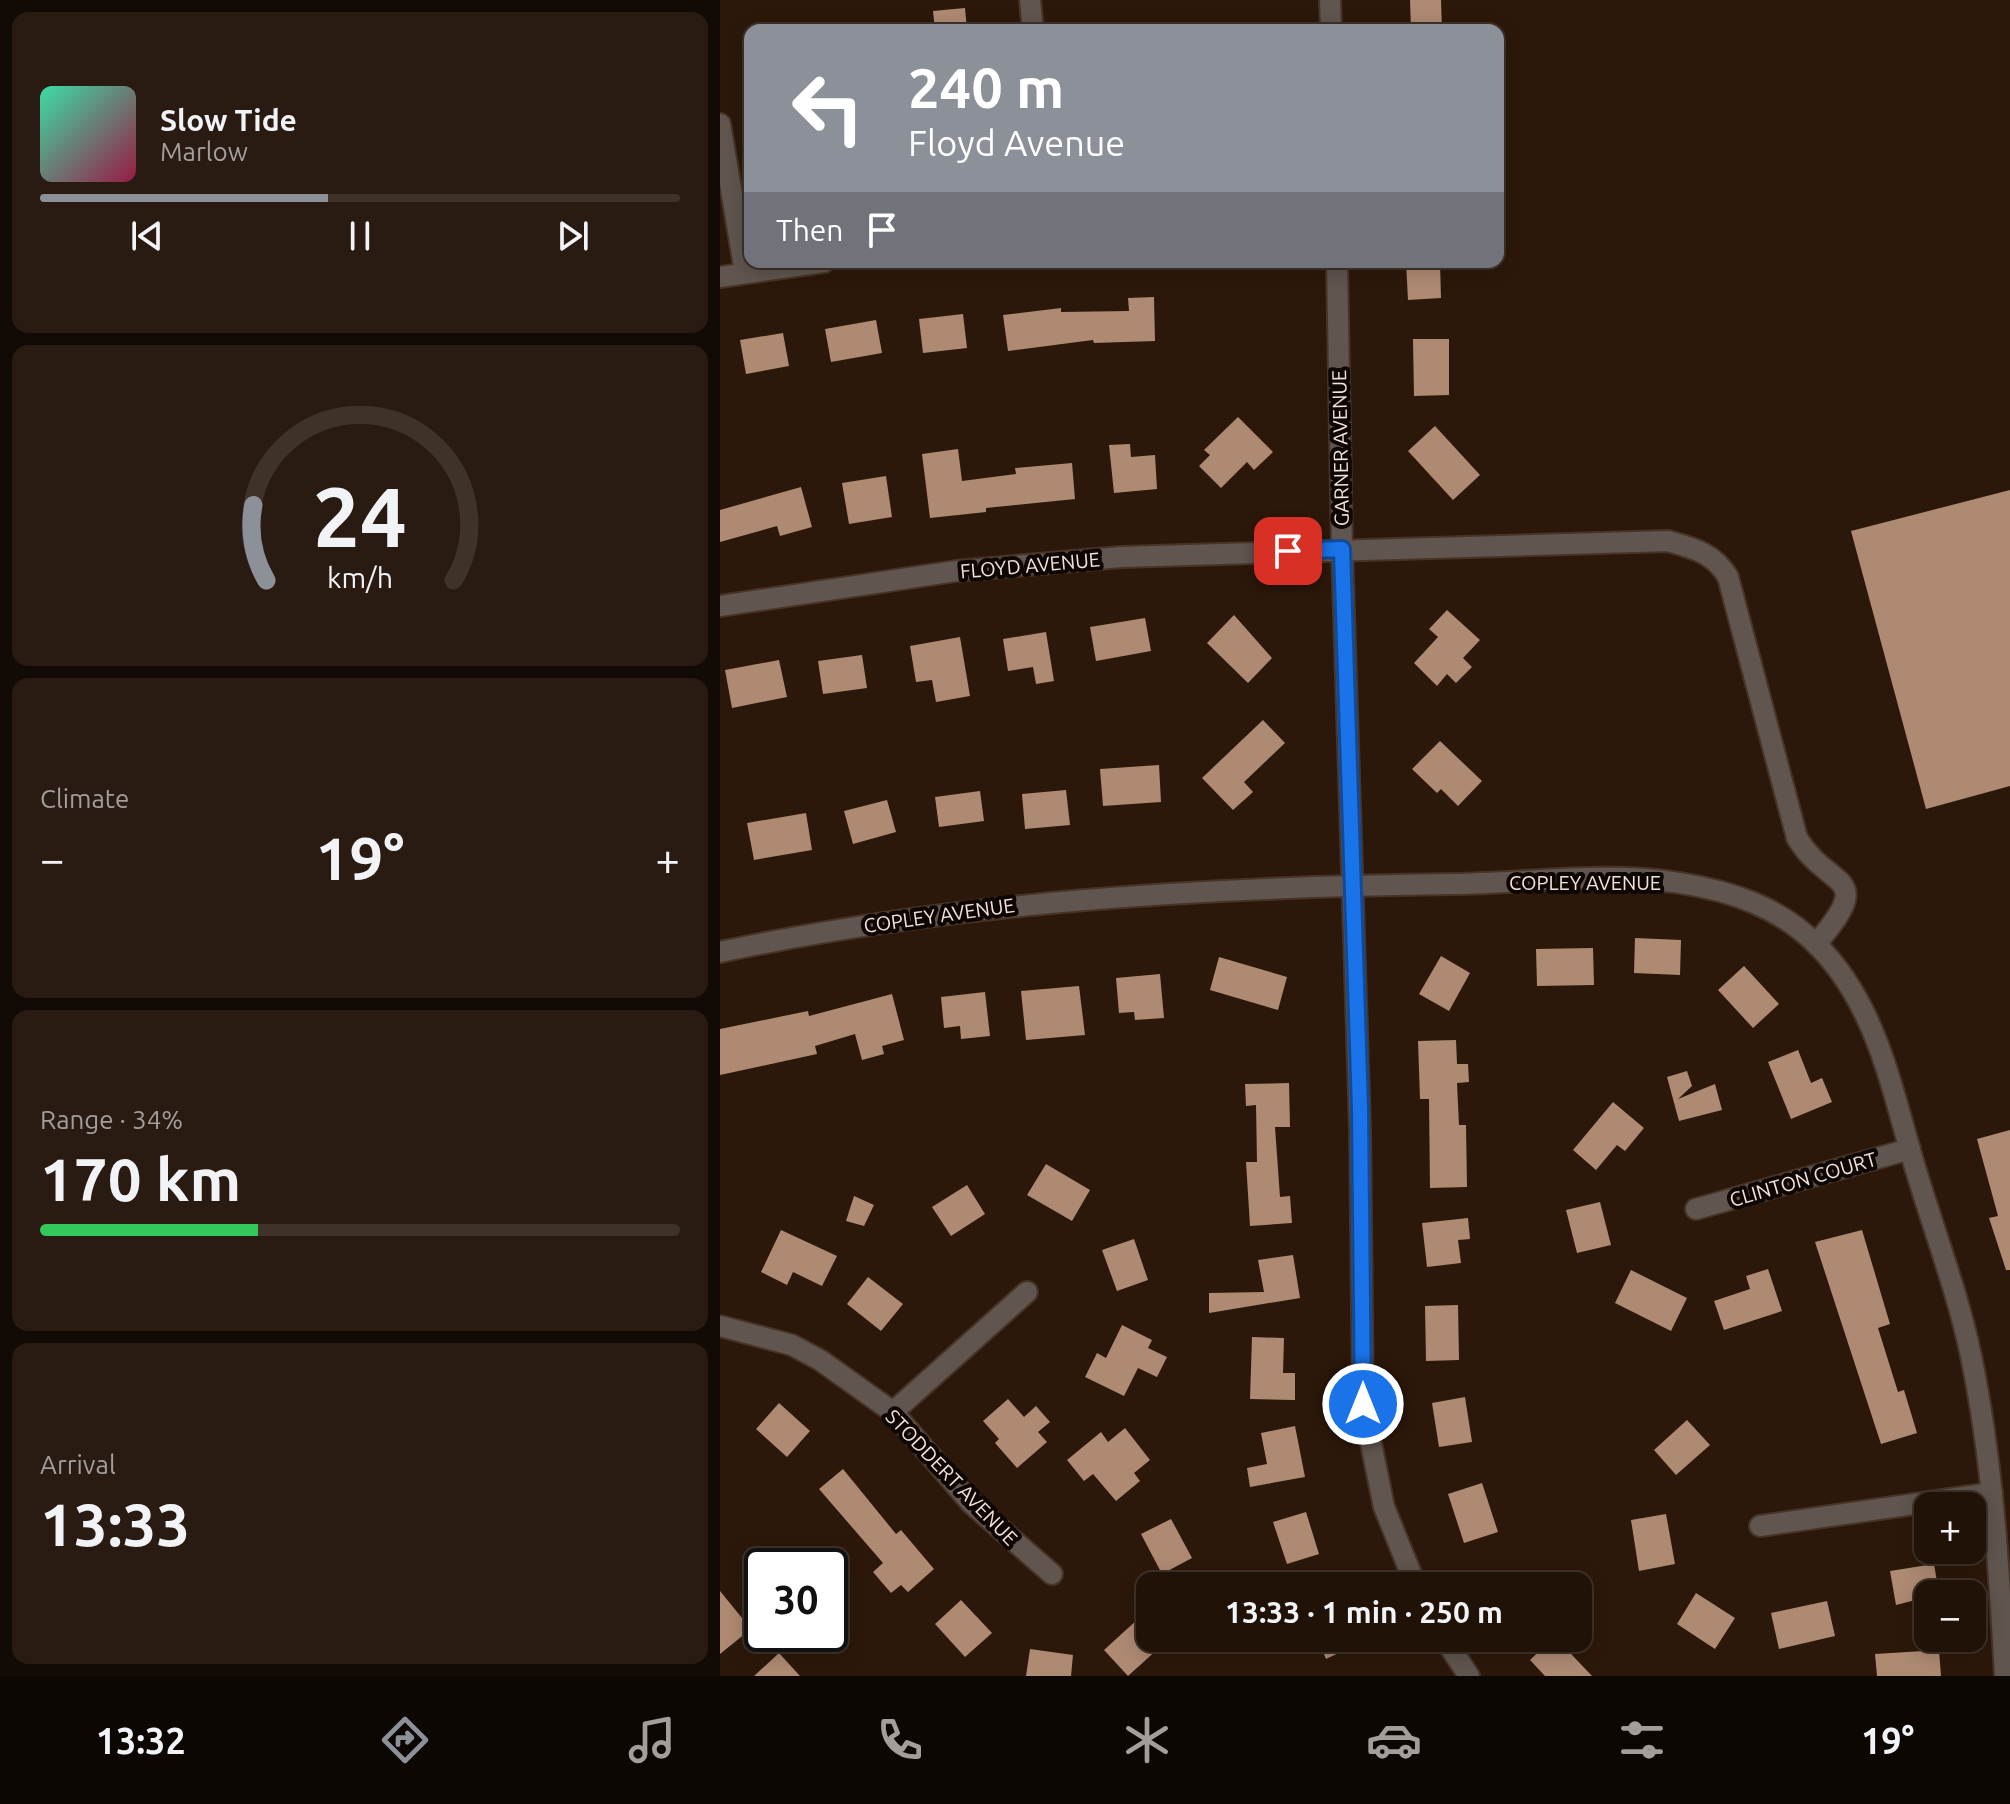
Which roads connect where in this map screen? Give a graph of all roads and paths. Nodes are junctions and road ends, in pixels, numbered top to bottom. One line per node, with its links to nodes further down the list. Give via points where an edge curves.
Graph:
1 (1030, 0): 3 (street)
2 (1330, 0): 4 (street)
3 (1032, 24)
4 (1331, 24)
5 (720, 124): 6 (street)
6 (744, 266)
7 (744, 268): 10 (street)
8 (777, 268): 10 (street)
9 (1337, 268): 12 (street, GARNER AVENUE)
10 (745, 272): 11 (street)
11 (720, 277)
12 (1342, 549): 13 (street, FLOYD AVENUE, via 1121,557 956,571); 14 (street, GARNER AVENUE); 15 (street, FLOYD AVENUE, via 1668,541 1712,557 1728,577 1797,838 1842,880 1847,894 1844,909)
13 (720, 606)
14 (1354, 885): 15 (street, COPLEY AVENUE, via 1646,879 1680,883 1750,900); 16 (street, COPLEY AVENUE, via 1110,895 975,909); 24 (street, GARNER AVENUE, via 1363,1404 1384,1507)
15 (1816, 944): 17 (street, COPLEY AVENUE, via 1869,1019)
16 (720, 952)
17 (1910, 1149): 18 (street, CLINTON COURT); 22 (street, COPLEY AVENUE, via 1970,1353)
18 (1696, 1209)
19 (1027, 1292): 21 (street)
20 (720, 1326): 21 (street, STODDERT AVENUE, via 792,1345)
21 (893, 1412): 25 (street, STODDERT AVENUE, via 971,1503)
22 (1992, 1493): 23 (street); 28 (street, COPLEY AVENUE)
23 (1760, 1526)
24 (1410, 1572)
25 (1052, 1574)
26 (1453, 1652): 27 (street)
27 (1469, 1676)
28 (2005, 1676)

